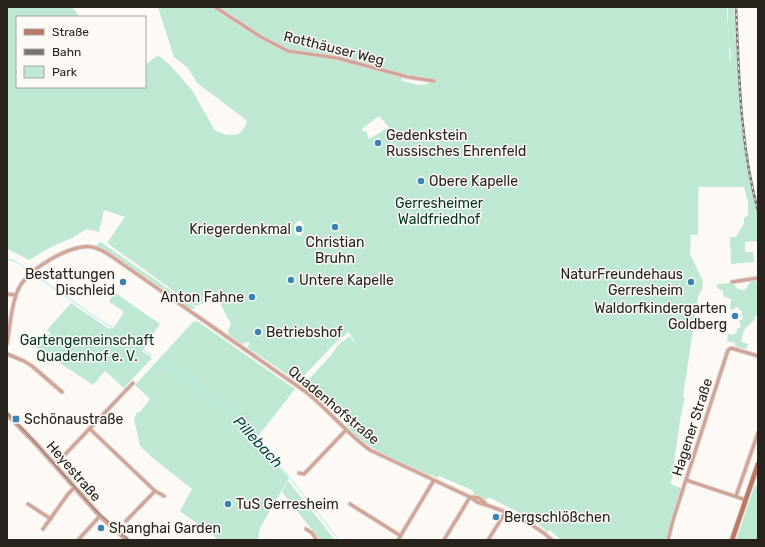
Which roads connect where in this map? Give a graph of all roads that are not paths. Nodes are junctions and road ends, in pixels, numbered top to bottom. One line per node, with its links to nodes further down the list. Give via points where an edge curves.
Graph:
1 (215, 7): 2 (street, Rotthäuser Weg, via 288,51 336,58 408,77)
2 (434, 81)
3 (758, 278): 4 (street)
4 (732, 282)
5 (7, 294): 6 (street)
6 (16, 295): 7 (street); 14 (street, Quadenhofstraße, via 19,286 28,276 46,263 70,250 94,247 108,254 306,392)
7 (7, 344)
8 (7, 354): 11 (street, via 32,366)
9 (758, 356): 20 (street, Hagener Straße, via 731,348 728,350)
10 (133, 383): 13 (street)
11 (62, 392)
12 (7, 414): 17 (street, Heyestraße)
13 (90, 429): 17 (street); 22 (street)
14 (346, 430): 18 (street, via 304,474); 19 (street, Quadenhofstraße, via 376,453)
15 (758, 433): 24 (street)
16 (758, 464): 26 (main road)
17 (54, 465): 21 (street, Heyestraße)
18 (299, 473)
19 (434, 480): 25 (street, Quadenhofstraße); 35 (street)
20 (686, 480): 24 (street); 43 (street, Hagener Straße)
21 (74, 488): 30 (street, Heyestraße); 31 (street)
22 (155, 491): 23 (street); 32 (street)
23 (164, 496)
24 (736, 496): 26 (street)
25 (470, 497): 29 (street, Quadenhofstraße); 40 (street)
26 (746, 500): 44 (main road)
27 (28, 504): 31 (street)
28 (350, 504): 35 (street)
29 (505, 513): 41 (street); 42 (street, Quadenhofstraße, via 533,525)
30 (100, 516): 36 (street); 37 (street, Heyestraße)
31 (51, 519): 33 (street)
32 (126, 521)
33 (43, 529)
34 (306, 529): 38 (street)
35 (401, 536): 39 (street)
36 (78, 540)
37 (127, 540)
38 (317, 540)
39 (398, 540)
40 (444, 540)
41 (488, 540)
42 (552, 540)
43 (668, 540)
44 (732, 540)

